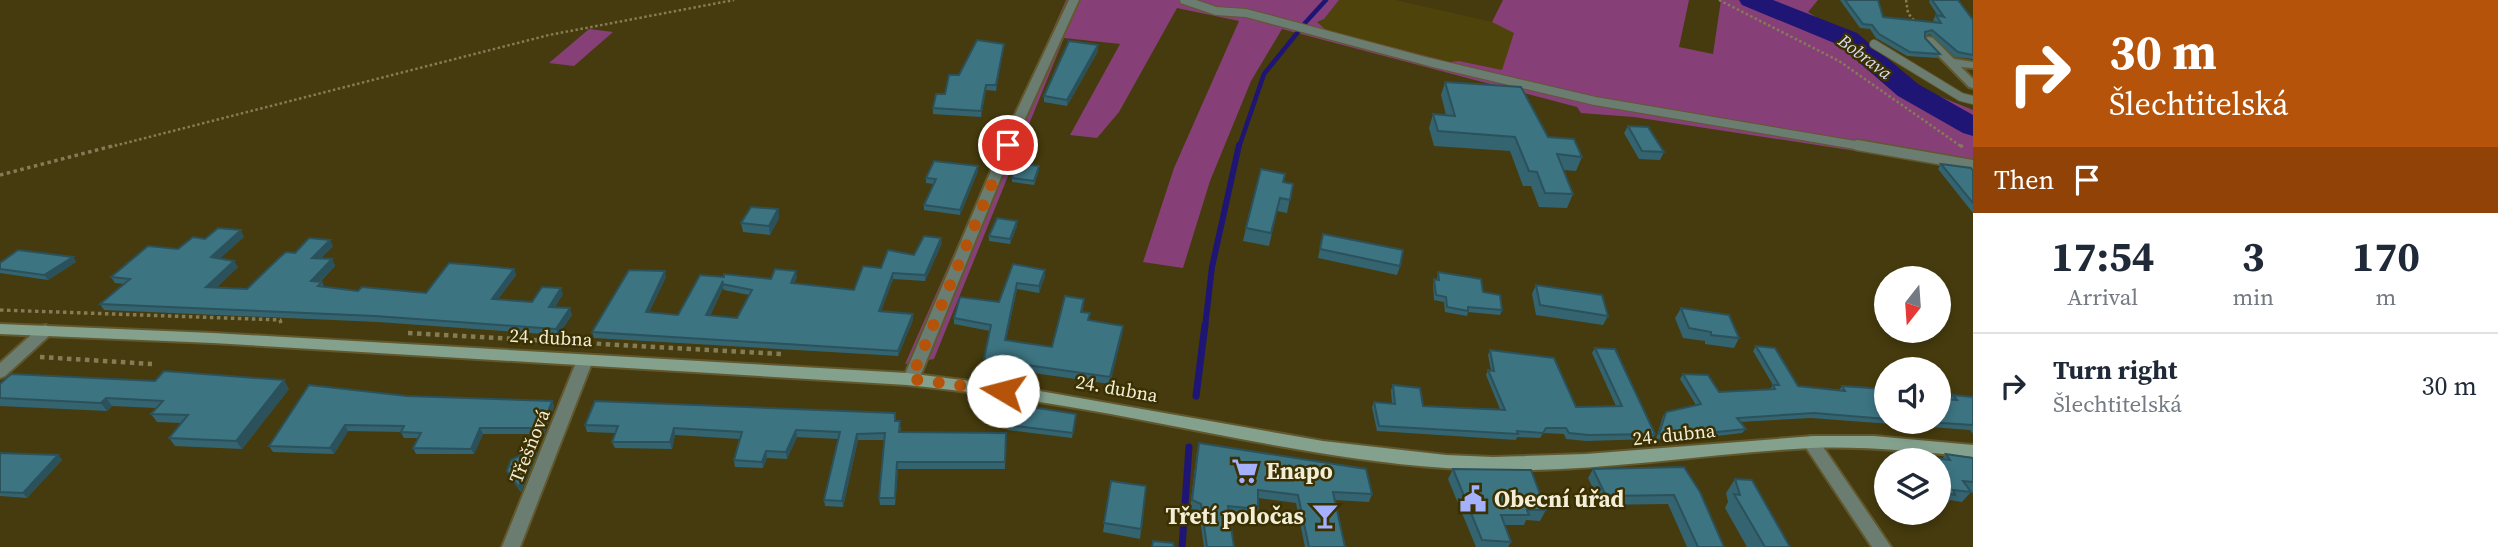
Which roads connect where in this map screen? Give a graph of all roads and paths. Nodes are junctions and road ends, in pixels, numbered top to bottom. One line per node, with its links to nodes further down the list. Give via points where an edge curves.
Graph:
1 (734, 0): 14 (path, via 538,37)
2 (1074, 0): 25 (street)
3 (1184, 0): 13 (lane, via 1595,101)
4 (1719, 0): 12 (path, via 1839,61)
5 (1906, 0): 6 (path, via 1908,13)
6 (1929, 40): 8 (street)
7 (1874, 44): 11 (lane)
8 (1950, 62): 9 (street); 10 (street)
9 (1973, 65)
10 (1973, 85)
11 (1973, 100)
12 (1966, 150)
13 (1973, 165)
14 (0, 175)
15 (0, 310): 16 (path, via 280,320 280,326)
16 (293, 327)
17 (0, 329): 18 (main road, 24. dubna)
18 (46, 330): 20 (street); 22 (main road, 24. dubna)
19 (401, 332): 21 (path)
20 (22, 352): 23 (path); 24 (street)
21 (787, 355)
22 (585, 360): 25 (main road, 24. dubna); 28 (street, Třešňová)
23 (152, 364)
24 (0, 372)
25 (911, 379): 26 (main road, 24. dubna, via 1072,400 1329,448 1449,462 1607,462)
26 (1811, 442): 27 (main road, 24. dubna); 29 (street)
27 (1973, 451)
28 (511, 547)
29 (1882, 547)

